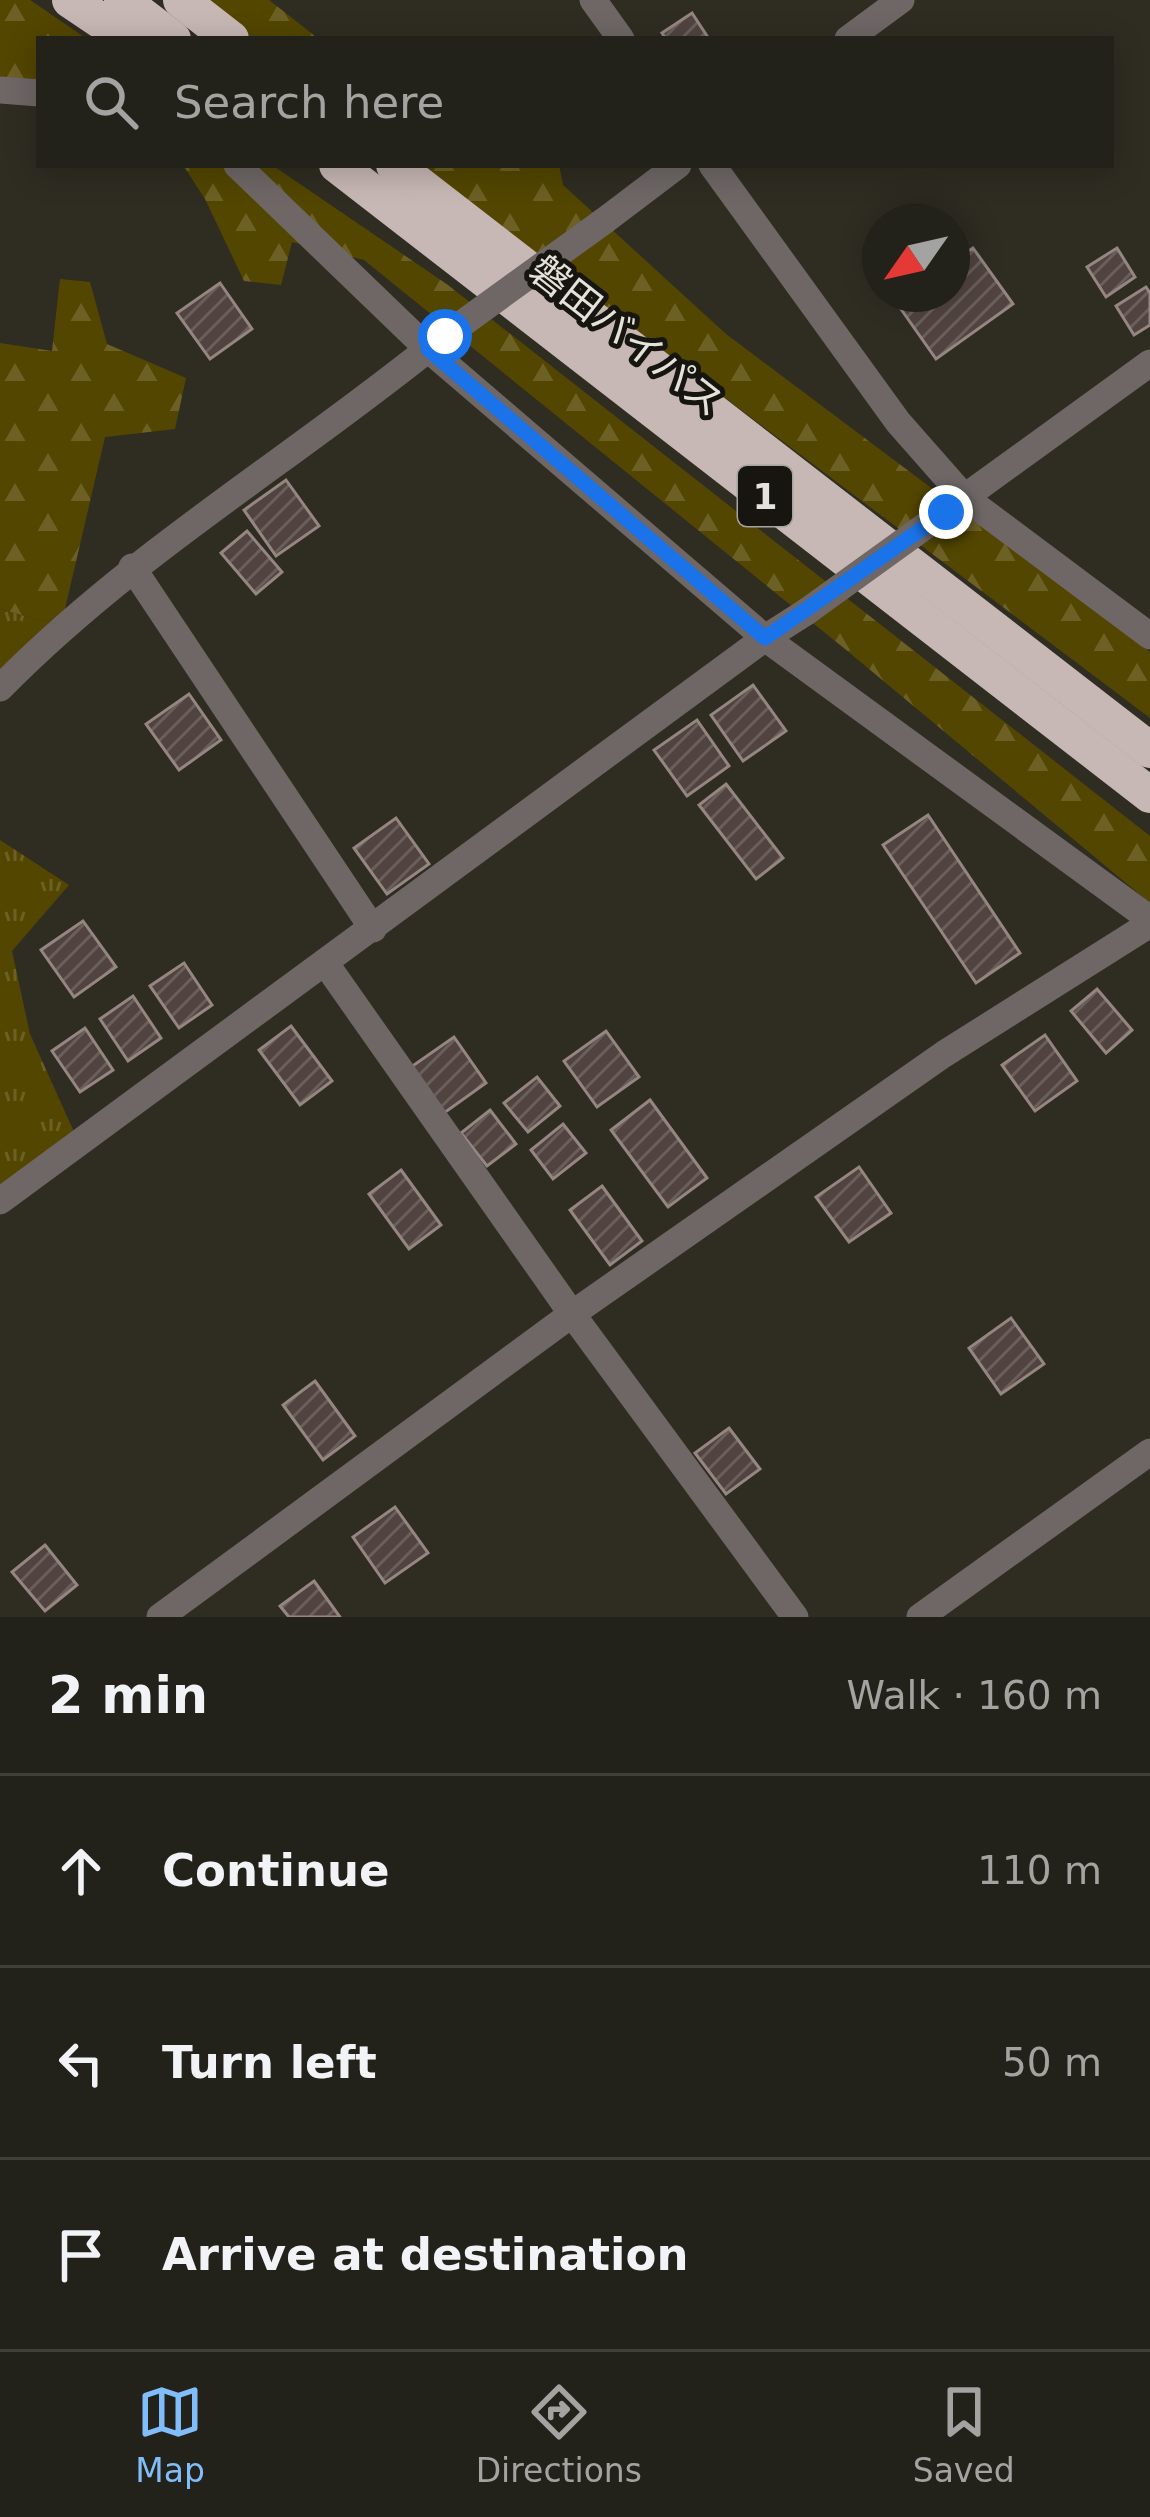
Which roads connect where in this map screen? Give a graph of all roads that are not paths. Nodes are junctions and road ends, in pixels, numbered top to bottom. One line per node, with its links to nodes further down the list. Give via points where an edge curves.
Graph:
1 (70, 0): 7 (highway)
2 (122, 0): 8 (highway)
3 (181, 0): 9 (highway)
4 (204, 0): 10 (highway)
5 (593, 0): 11 (street)
6 (901, 0): 12 (street)
7 (124, 36)
8 (169, 36)
9 (227, 36)
10 (246, 36)
11 (619, 36)
12 (852, 36)
13 (0, 90): 14 (street)
14 (36, 93)
15 (240, 168): 21 (street)
16 (338, 168): 20 (highway, 1)
17 (346, 168): 20 (highway, 磐田バイパス / 1)
18 (674, 168): 21 (street, bridge)
19 (714, 168): 23 (street)
20 (387, 181): 28 (highway, 磐田バイパス / 1); 29 (highway, 磐田バイパス / 1)
21 (436, 342): 24 (street); 26 (street)
22 (1150, 363): 23 (street)
23 (955, 504): 25 (street); 26 (street, bridge)
24 (133, 567): 27 (street); 31 (street)
25 (1150, 636)
26 (765, 638): 30 (street); 31 (street)
27 (0, 688)
28 (1150, 750)
29 (1150, 795)
30 (1150, 922): 34 (street, via 944,1054)
31 (373, 929): 32 (street)
32 (326, 964): 33 (street); 34 (street)
33 (0, 1201)
34 (572, 1314): 36 (street); 37 (street)
35 (1150, 1452): 38 (street)
36 (160, 1617)
37 (795, 1617)
38 (920, 1617)

